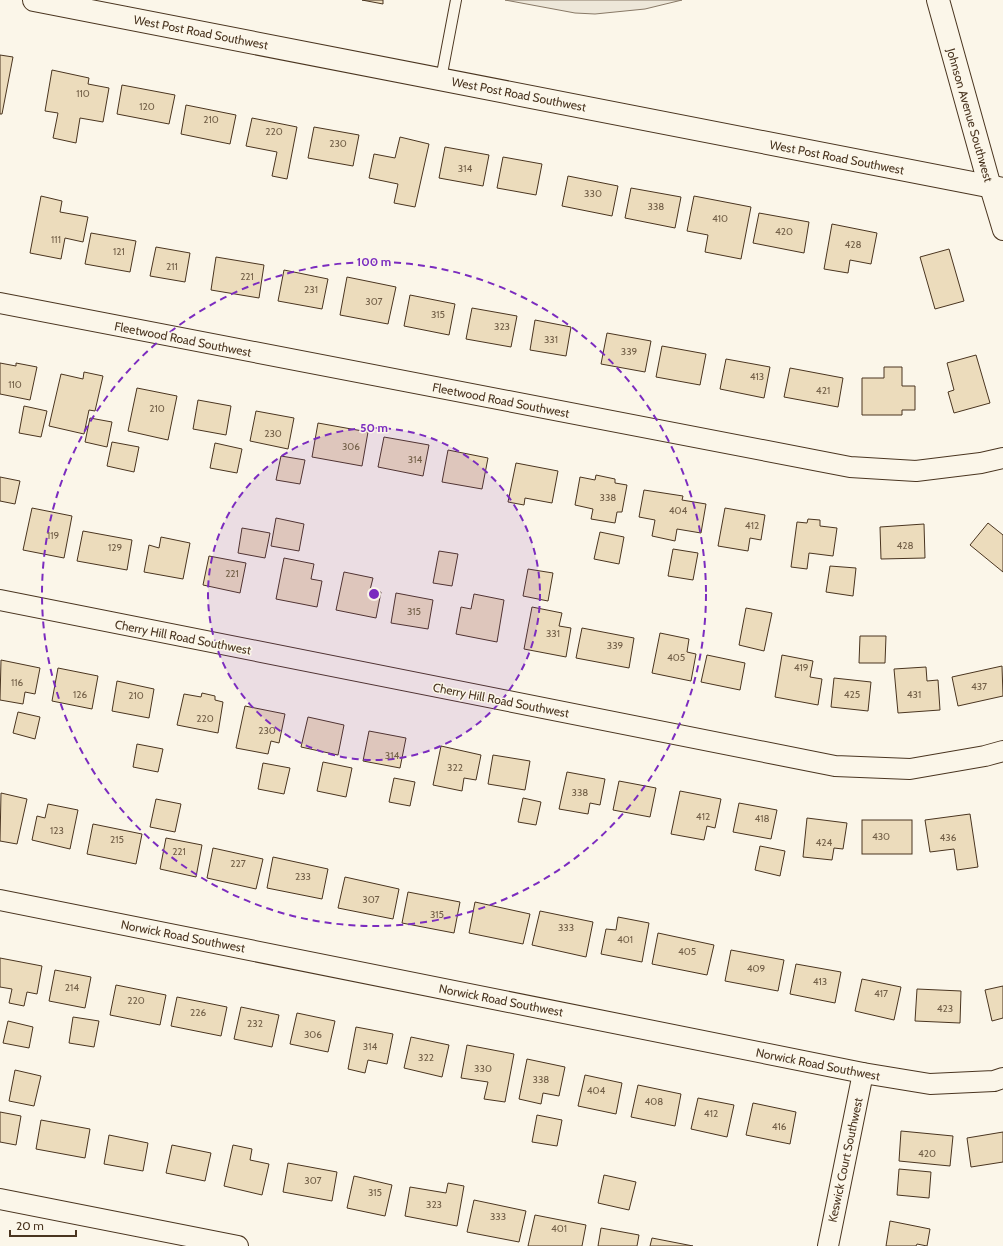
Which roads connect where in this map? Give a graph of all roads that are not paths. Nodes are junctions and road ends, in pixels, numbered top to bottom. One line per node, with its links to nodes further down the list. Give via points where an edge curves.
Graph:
1 (34, 0): 4 (street, West Post Road Southwest)
2 (456, 0): 4 (lane)
3 (938, 0): 5 (street, Johnson Avenue Southwest)
4 (442, 79): 5 (street, West Post Road Southwest)
5 (997, 188): 6 (street, Johnson Avenue Southwest)
6 (1003, 230)
7 (0, 303): 8 (street, Fleetwood Road Southwest, via 850,467 916,471)
8 (1003, 458)
9 (0, 600): 10 (street, Cherry Hill Road Southwest, via 836,766 910,769)
10 (1003, 751)
11 (0, 900): 12 (street, Norwick Road Southwest)
12 (863, 1073): 13 (street, Norwick Road Southwest, via 930,1084 994,1081); 16 (street, Keswick Court Southwest)
13 (1003, 1078)
14 (0, 1199): 15 (street)
15 (238, 1246)
16 (828, 1246)

